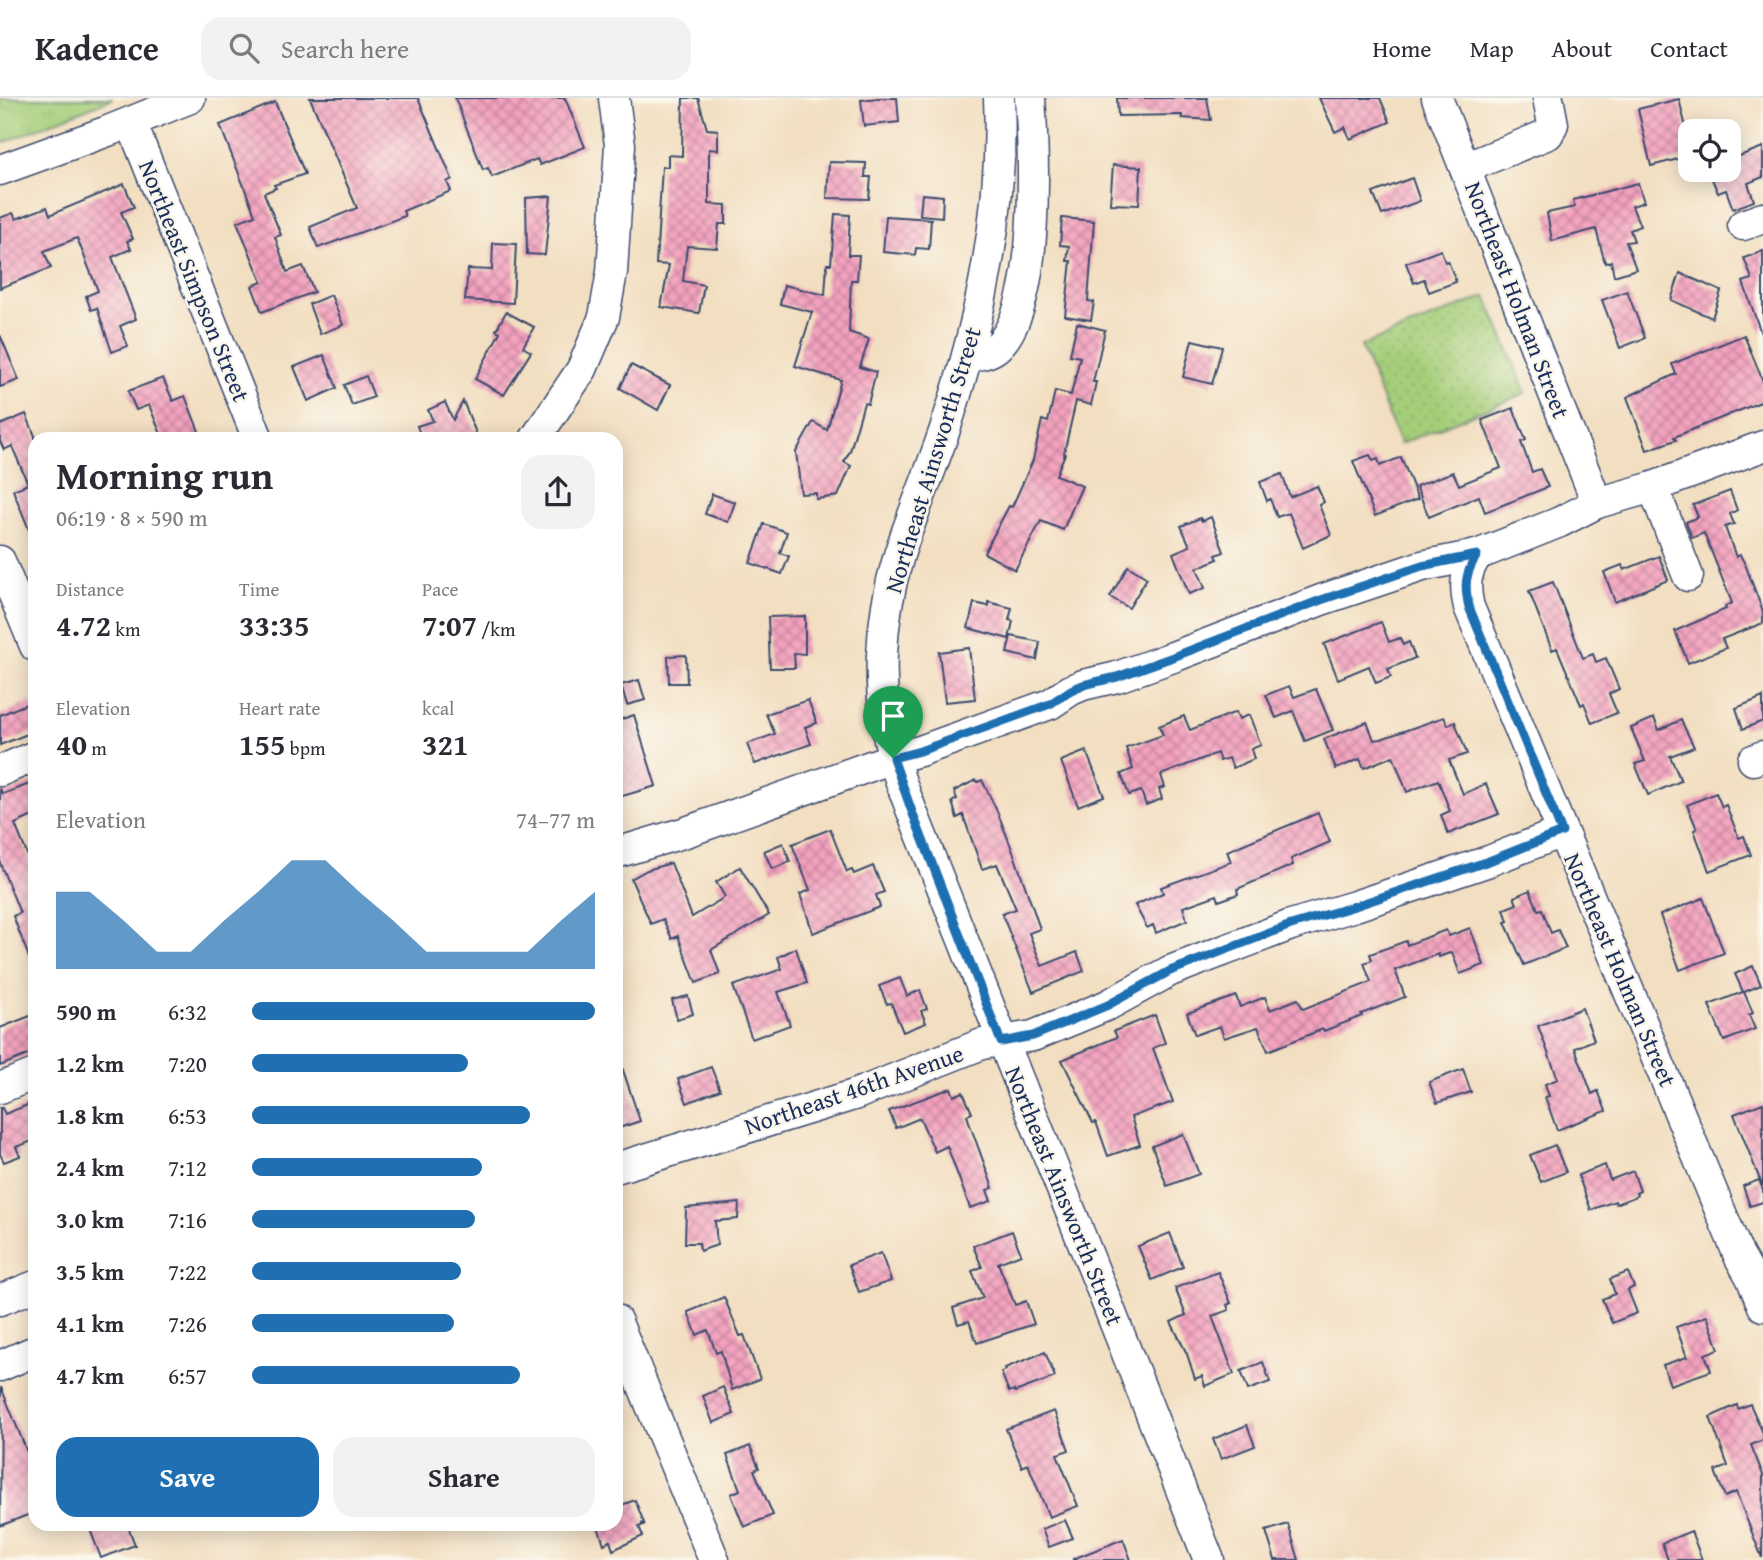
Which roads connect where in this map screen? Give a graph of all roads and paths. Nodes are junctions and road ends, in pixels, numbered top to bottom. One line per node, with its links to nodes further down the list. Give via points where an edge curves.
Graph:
1 (190, 98): 7 (street)
2 (614, 98): 12 (street, via 620,145 612,272 604,317 582,369)
3 (999, 98): 10 (street, Northeast Ainsworth Street, via 994,229)
4 (1030, 98): 10 (street, via 1033,168 1024,293 1007,336 995,349)
5 (1437, 98): 8 (street, Northeast Holman Street)
6 (1548, 98): 8 (street, via 1553,124 1548,134)
7 (131, 122): 9 (street); 11 (street, Northeast Simpson Street)
8 (1465, 168): 15 (street, Northeast Holman Street)
9 (0, 170)
10 (967, 356): 20 (street, Northeast Ainsworth Street, via 899,556 885,617 883,688)
11 (255, 432)
12 (541, 432)
13 (1763, 446): 14 (street)
14 (1653, 487): 15 (street); 18 (street)
15 (1597, 503): 16 (street)
16 (1477, 555): 20 (street, via 1422,566 1321,600 1117,677 1083,685 1050,704); 23 (street, Northeast Holman Street, via 1465,581 1469,607)
17 (0, 561): 19 (street)
18 (1688, 576)
19 (28, 629)
20 (893, 758): 24 (street); 25 (street, Northeast Ainsworth Street)
21 (28, 759): 22 (street)
22 (0, 771)
23 (1562, 832): 25 (street, Northeast 46th Avenue, via 1291,925 1170,971 1108,1005 1033,1036); 29 (street, Northeast Holman Street, via 1739,1256)
24 (623, 851)
25 (1001, 1042): 28 (street, Northeast 46th Avenue, via 982,1044 854,1095); 37 (street, Northeast Ainsworth Street)
26 (28, 1077): 27 (street)
27 (0, 1088)
28 (623, 1166)
29 (1757, 1274): 32 (street, Northeast Holman Street)
30 (28, 1289): 31 (street)
31 (0, 1300)
32 (1763, 1306)
33 (623, 1337): 36 (street)
34 (28, 1355): 35 (street)
35 (0, 1366)
36 (714, 1560)
37 (1209, 1560)

